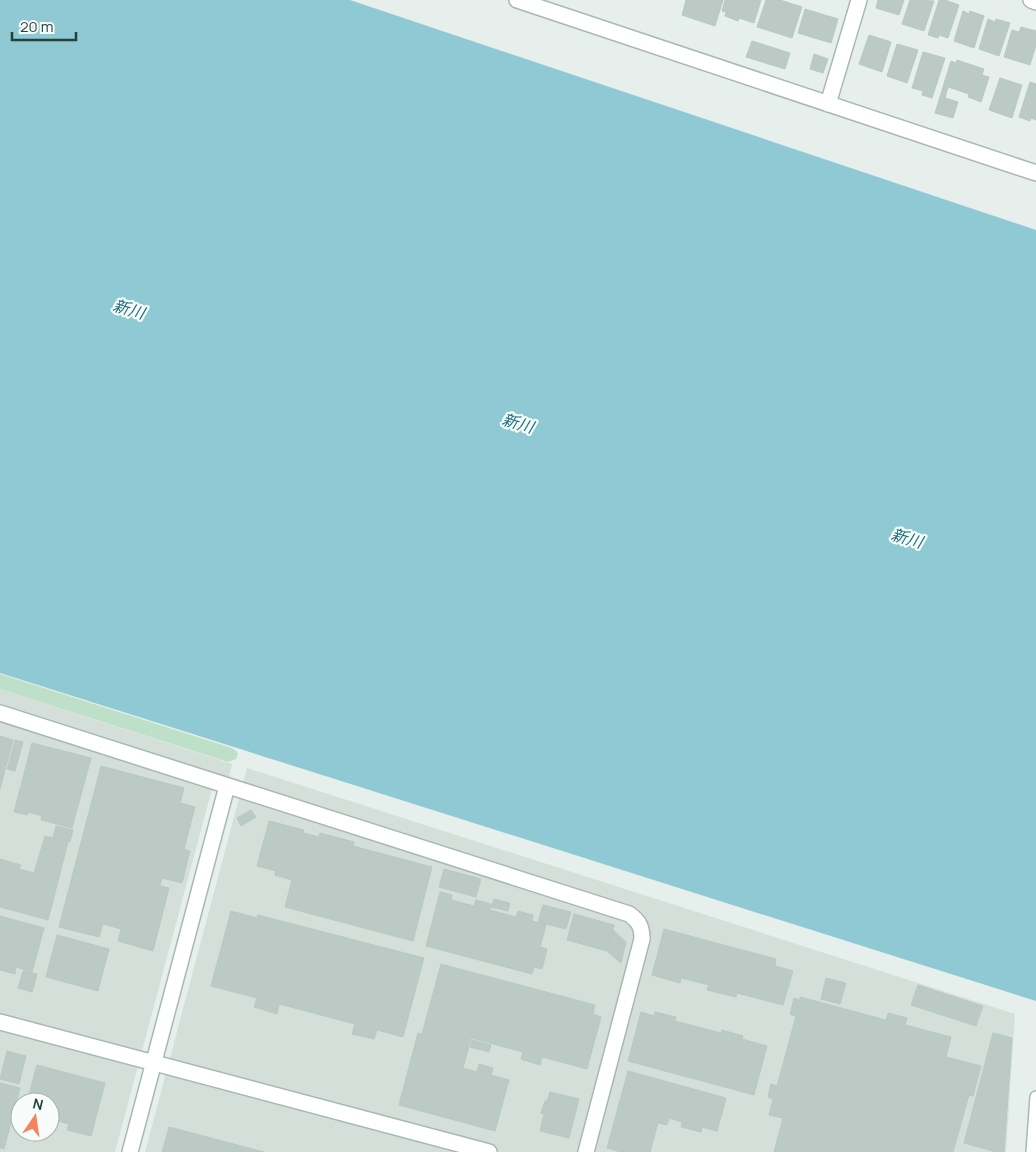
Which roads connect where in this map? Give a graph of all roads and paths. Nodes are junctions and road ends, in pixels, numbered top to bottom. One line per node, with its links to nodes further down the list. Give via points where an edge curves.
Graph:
1 (517, 0): 5 (street)
2 (859, 0): 5 (street)
3 (1031, 0): 4 (street)
4 (1036, 2)
5 (828, 104): 6 (street)
6 (1036, 173)
7 (0, 713): 8 (street)
8 (227, 786): 10 (street); 14 (street, via 629,914 637,920 642,929 642,939)
9 (0, 1022): 10 (street)
10 (154, 1063): 12 (street); 13 (street)
11 (1036, 1097): 15 (lane)
12 (130, 1152)
13 (489, 1152)
14 (586, 1152)
15 (1032, 1152)

